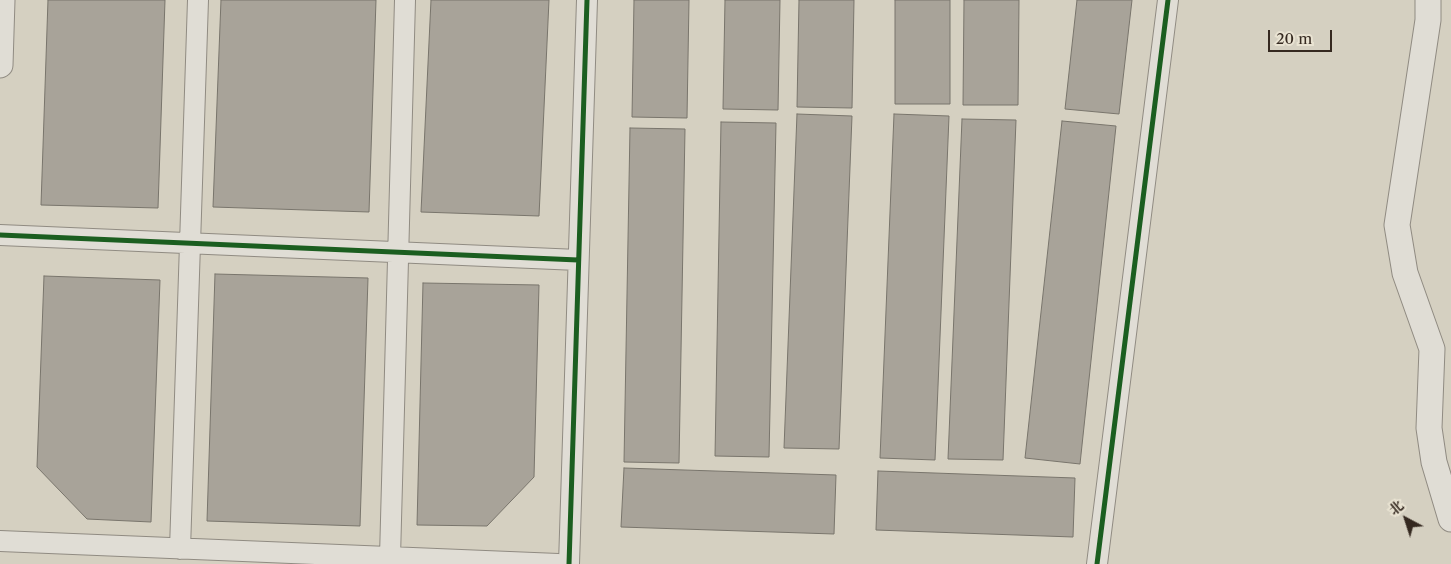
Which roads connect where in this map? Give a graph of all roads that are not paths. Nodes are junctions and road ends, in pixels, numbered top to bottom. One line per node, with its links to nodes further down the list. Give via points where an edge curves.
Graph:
1 (2, 0): 7 (street)
2 (198, 0): 9 (street)
3 (405, 0): 10 (street)
4 (587, 0): 11 (street)
5 (1168, 0): 19 (street)
6 (1428, 0): 12 (street, via 1428,20 1397,225 1405,273 1432,349 1429,428 1434,462)
7 (0, 64)
8 (0, 234): 9 (street)
9 (190, 243): 10 (street); 14 (street)
10 (398, 252): 11 (street); 16 (street)
11 (578, 260): 18 (street)
12 (1451, 519)
13 (0, 541): 14 (street)
14 (180, 549): 15 (street)
15 (230, 557): 16 (street)
16 (390, 557): 17 (street)
17 (558, 564)
18 (569, 564)
19 (1097, 564)

